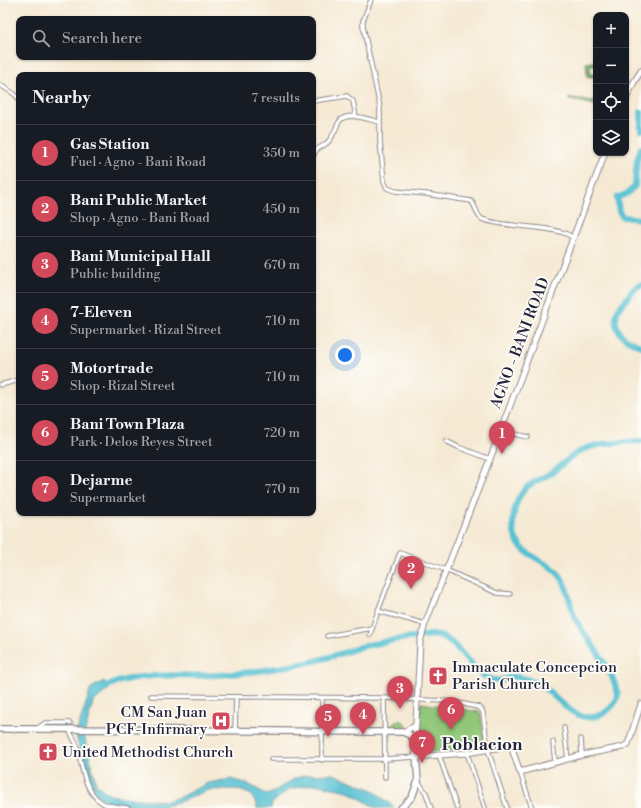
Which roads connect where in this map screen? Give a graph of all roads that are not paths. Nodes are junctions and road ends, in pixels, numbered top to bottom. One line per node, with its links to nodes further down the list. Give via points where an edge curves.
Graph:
1 (371, 0): 8 (street, via 363,26 378,95)
2 (641, 70): 4 (main road)
3 (0, 85): 5 (street)
4 (629, 93)
5 (16, 96)
6 (316, 101): 7 (street, via 347,96 353,101)
7 (356, 117): 8 (street); 9 (street, via 348,116 340,121 327,144)
8 (380, 122): 11 (street, via 384,181 390,190 471,201 482,219 568,234)
9 (316, 150)
10 (604, 156): 11 (main road, AGNO - BANI ROAD)
11 (573, 238): 14 (main road, AGNO - BANI ROAD)
12 (16, 381): 13 (street)
13 (0, 385)
14 (500, 431): 15 (street); 17 (main road, AGNO - BANI ROAD)
15 (528, 437)
16 (446, 441): 17 (street)
17 (490, 459): 18 (main road, AGNO - BANI ROAD)
18 (446, 570): 19 (street, via 497,593); 20 (street, via 400,553); 21 (main road, AGNO - BANI ROAD)
19 (510, 594)
20 (378, 611): 21 (street); 22 (street)
21 (425, 625): 29 (main road, AGNO - BANI ROAD, via 420,642)
22 (372, 628): 23 (street); 24 (street)
23 (370, 635)
24 (327, 636)
25 (151, 696): 26 (street)
26 (236, 697): 27 (street); 36 (street)
27 (322, 698): 28 (street); 35 (street)
28 (384, 698): 29 (street); 37 (street)
29 (417, 700): 32 (main road, AGNO - BANI ROAD); 42 (street, via 480,708 483,713)
30 (641, 704): 45 (main road, via 628,744)
31 (70, 726): 34 (main road); 36 (main road); 55 (street, via 87,782 94,796 109,805)
32 (416, 726): 38 (main road); 40 (main road, AGNO - BANI ROAD)
33 (564, 728): 49 (street)
34 (0, 729)
35 (322, 730): 36 (main road); 37 (main road); 50 (street)
36 (235, 731)
37 (385, 732): 38 (main road); 48 (street)
38 (403, 732): 40 (main road, via 410,735)
39 (580, 739): 45 (street)
40 (414, 742): 46 (main road)
41 (553, 742): 51 (street)
42 (488, 750): 43 (main road); 52 (main road, via 510,747); 60 (street)
43 (467, 752): 44 (main road); 59 (street)
44 (439, 755): 46 (main road); 58 (street)
45 (582, 755): 49 (main road)
46 (415, 757): 48 (street); 54 (main road)
47 (271, 759): 50 (street)
48 (385, 759): 50 (street); 53 (street)
49 (568, 759): 51 (main road)
50 (322, 760)
51 (555, 762): 52 (main road)
52 (520, 772): 61 (street)
53 (385, 777)
54 (418, 781): 56 (main road, via 412,797); 57 (street, via 426,793)
55 (128, 808)
56 (401, 808)
57 (431, 808)
58 (457, 808)
59 (485, 808)
60 (507, 808)
61 (532, 808)

